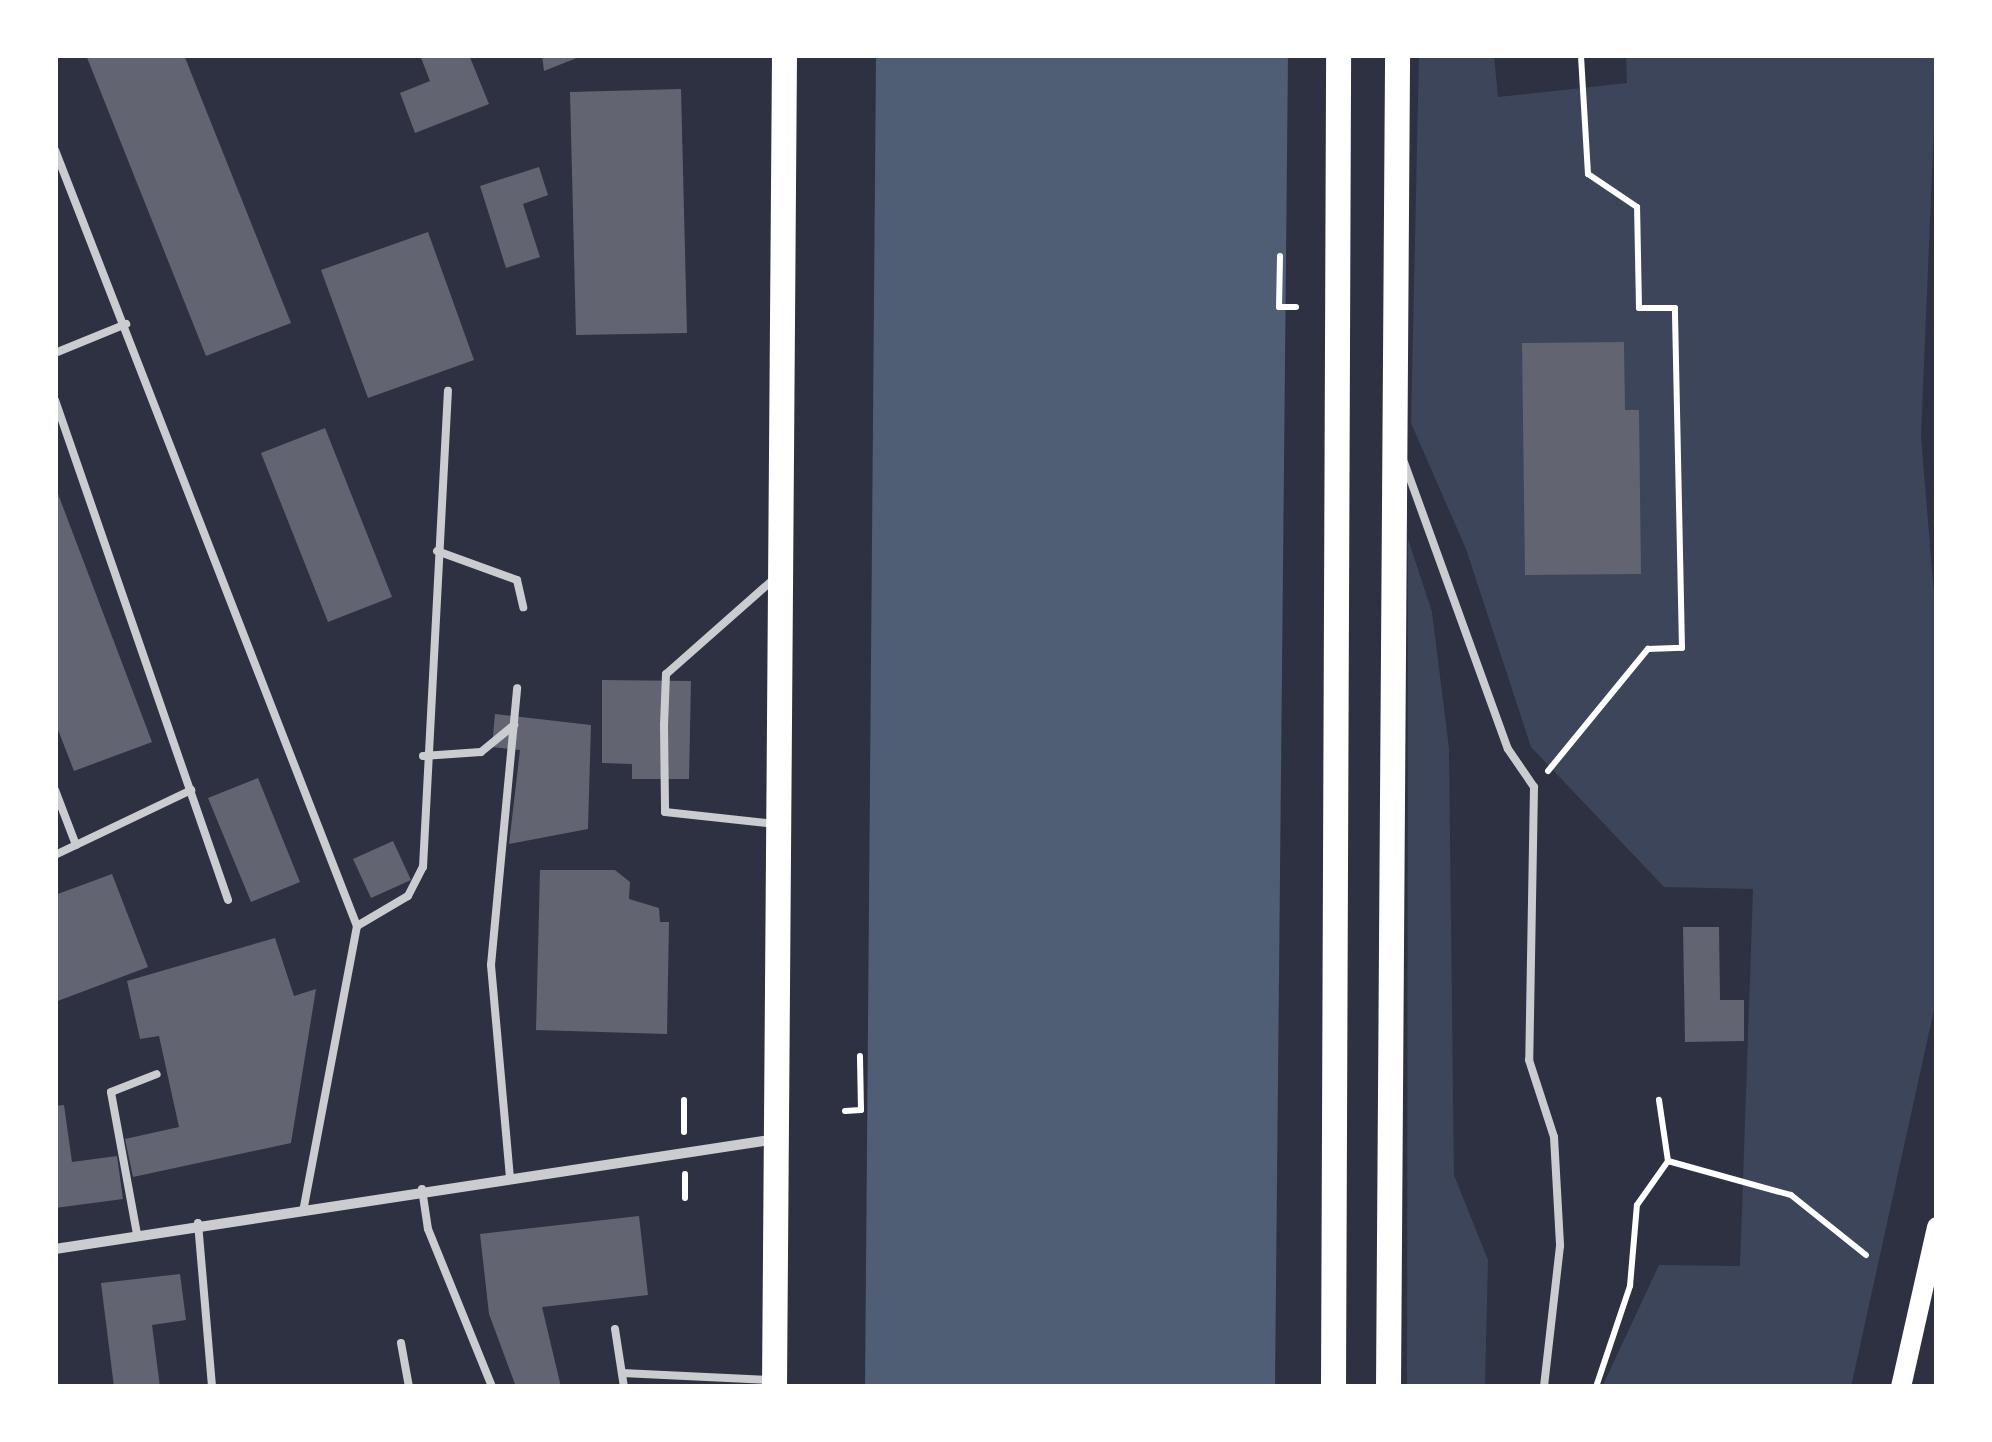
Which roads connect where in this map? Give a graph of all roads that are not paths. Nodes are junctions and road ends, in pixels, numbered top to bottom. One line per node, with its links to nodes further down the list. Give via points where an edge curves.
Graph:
1 (784, 55): 11 (main road)
2 (1338, 55): 40 (main road)
3 (1397, 55): 9 (main road)
4 (55, 150): 5 (lane)
5 (126, 324): 6 (lane); 22 (lane)
6 (55, 353)
7 (448, 390): 10 (lane)
8 (55, 400): 17 (lane)
9 (1398, 449): 41 (main road); 42 (lane, via 1508,749 1534,787 1530,1060 1554,1137 1560,1246)
10 (437, 551): 12 (lane, via 517,580); 15 (lane)
11 (782, 572): 18 (main road); 18 (lane, via 666,674 664,725 666,812)
12 (523, 607)
13 (518, 688): 14 (lane)
14 (514, 725): 15 (lane, via 481,752); 25 (lane, via 491,965)
15 (423, 756): 22 (lane, via 419,882)
16 (55, 790): 19 (lane)
17 (191, 790): 19 (lane); 21 (lane)
18 (780, 825): 24 (main road)
19 (76, 845): 20 (lane)
20 (55, 855)
21 (228, 900)
22 (357, 926): 27 (lane)
23 (157, 1074): 30 (lane, via 110,1092)
24 (776, 1139): 25 (street); 35 (main road)
25 (510, 1178): 26 (street)
26 (422, 1189): 27 (street); 38 (lane, via 428,1228)
27 (304, 1207): 28 (street)
28 (198, 1223): 30 (street); 36 (lane)
29 (1937, 1227): 43 (main road)
30 (137, 1234): 31 (street)
31 (55, 1249)
32 (615, 1329): 34 (lane)
33 (402, 1344): 37 (lane)
34 (622, 1373): 35 (lane); 39 (lane)
35 (774, 1384)
36 (212, 1387)
37 (409, 1387)
38 (492, 1387)
39 (624, 1387)
40 (1333, 1387)
41 (1388, 1387)
42 (1544, 1387)
43 (1901, 1387)

